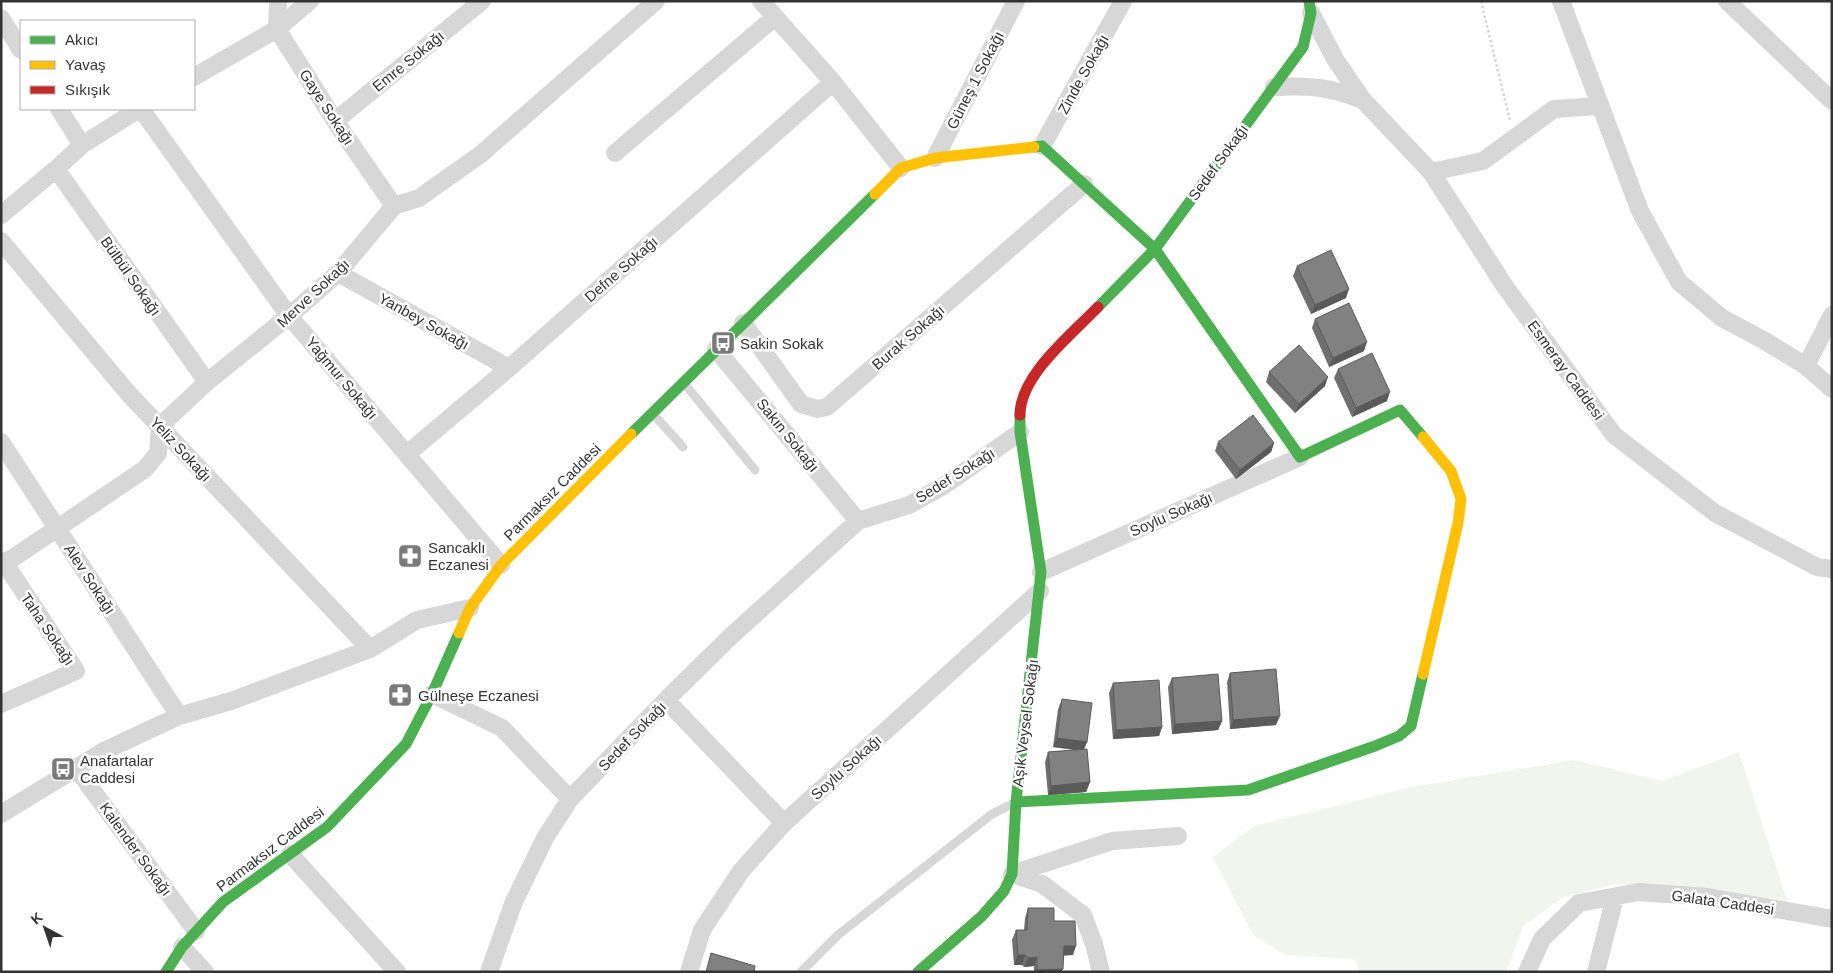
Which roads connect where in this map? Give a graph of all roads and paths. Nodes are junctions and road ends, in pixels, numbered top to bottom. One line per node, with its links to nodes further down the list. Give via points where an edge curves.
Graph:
1 (278, 1): 14 (street)
2 (310, 1): 14 (street)
3 (482, 1): 25 (street, Emre Sokağı)
4 (656, 1): 35 (street, via 481,154 419,198)
5 (761, 1): 13 (street)
6 (1124, 1): 28 (street, Zinde Sokağı)
7 (1481, 1): 26 (path)
8 (1561, 1): 21 (street)
9 (1728, 1): 20 (street)
10 (1014, 2): 30 (street, Güneş 1 Sokağı)
11 (1310, 7): 18 (street, Sedef Sokağı, via 1303,47); 19 (street, Esmeray Caddesi, via 1336,59)
12 (1, 18): 15 (street)
13 (775, 18): 17 (street); 29 (street)
14 (276, 29): 16 (street); 25 (street, Gaye Sokağı)
15 (20, 48)
16 (195, 76)
17 (833, 82): 31 (street); 45 (street, Defne Sokağı)
18 (1274, 86): 19 (street, Esmeray Caddesi, via 1304,85 1336,90); 38 (street, Sedef Sokağı)
19 (1363, 100): 33 (street, Esmeray Caddesi)
20 (1832, 101)
21 (1600, 106): 26 (street, via 1554,109); 44 (street, via 1640,211 1679,282 1722,318)
22 (60, 110): 27 (street)
23 (138, 110): 27 (street)
24 (141, 110): 41 (street, Yağmur Sokağı)
25 (335, 121): 35 (street, Gaye Sokağı)
26 (1514, 138): 33 (street, via 1483,161)
27 (82, 145): 32 (street)
28 (1042, 146): 30 (street); 34 (street)
29 (614, 152)
30 (935, 158): 31 (street)
31 (901, 168): 42 (street, Parmaksız Caddesi)
32 (56, 170): 36 (street); 46 (street, Bülbül Sokağı)
33 (1431, 172): 61 (street, Esmeray Caddesi, via 1506,288 1614,435 1715,513 1817,567)
34 (1084, 184): 38 (street); 42 (street, Burak Sokağı, via 827,407 816,409 801,404)
35 (394, 206): 39 (street, Merve Sokağı)
36 (1, 215)
37 (1, 241): 50 (street, Yeliz Sokağı, via 128,393)
38 (1155, 249): 51 (street, Sedef Sokağı, via 1046,360 1028,385 1020,409); 55 (street)
39 (338, 273): 41 (street, Merve Sokağı); 45 (street, Yanbey Sokağı)
40 (1832, 315): 44 (street)
41 (290, 316): 46 (street, Merve Sokağı); 54 (street, Yağmur Sokağı)
42 (743, 323): 43 (street, Parmaksız Caddesi)
43 (716, 349): 47 (street, Parmaksız Caddesi); 57 (street, Sakın Sokağı)
44 (1806, 366): 48 (street)
45 (509, 368): 54 (street, Defne Sokağı)
46 (207, 382): 50 (street, Merve Sokağı)
47 (683, 382): 49 (street, Parmaksız Caddesi); 56 (lane)
48 (1832, 389)
49 (652, 413): 53 (lane); 60 (street, Parmaksız Caddesi)
50 (160, 426): 58 (street, via 158,453 145,469); 65 (street, Yeliz Sokağı)
51 (1020, 432): 57 (street, Sedef Sokağı, via 945,485 909,505); 62 (street, Aşık Veysel Sokağı)
52 (1, 442): 58 (street, Alev Sokağı)
53 (683, 448)
54 (407, 454): 60 (street, Yağmur Sokağı)
55 (1300, 457): 62 (street, Soylu Sokağı); 72 (street, via 1400,410 1451,470 1461,499 1458,523 1411,726 1375,746 1248,790)
56 (755, 470)
57 (858, 522): 67 (street, Sedef Sokağı, via 729,638)
58 (57, 528): 59 (street); 69 (street, Alev Sokağı)
59 (2, 563): 68 (street, Taha Sokağı, via 76,671)
60 (500, 565): 64 (street, Parmaksız Caddesi)
61 (1832, 570)
62 (1042, 572): 63 (street, Aşık Veysel Sokağı)
63 (1040, 591): 72 (street, Aşık Veysel Sokağı); 74 (street, Soylu Sokağı)
64 (470, 608): 65 (street, via 417,620); 66 (street, Parmaksız Caddesi)
65 (370, 649): 69 (street, via 231,701)
66 (432, 694): 71 (street, via 502,728); 76 (street, Parmaksız Caddesi, via 406,744 327,828)
67 (666, 700): 71 (street, Sedef Sokağı); 74 (street)
68 (1, 704)
69 (179, 716): 70 (street, via 104,751)
70 (76, 768): 73 (street); 80 (street, Kalender Sokağı)
71 (570, 799): 85 (street, Sedef Sokağı, via 545,838 513,904)
72 (1016, 802): 77 (street, Aşık Veysel Sokağı); 87 (lane, via 992,814 838,935)
73 (1, 814)
74 (784, 823): 86 (street, Soylu Sokağı, via 741,871 702,930)
75 (1178, 836): 77 (street, via 1112,841)
76 (290, 854): 80 (street, Parmaksız Caddesi, via 222,902); 84 (street)
77 (1012, 874): 88 (street, via 1004,891 982,916); 89 (street, via 1042,884 1083,915)
78 (1615, 896): 79 (street, Galata Caddesi, via 1639,892 1708,897); 90 (street, Galata Caddesi, via 1579,903 1542,939); 91 (street)
79 (1832, 919)
80 (196, 931): 81 (street, Parmaksız Caddesi)
81 (182, 947): 82 (street, Parmaksız Caddesi); 83 (street)
82 (166, 972)
83 (205, 972)
84 (397, 972)
85 (490, 972)
86 (689, 972)
87 (801, 972)
88 (918, 972)
89 (1101, 972)
90 (1527, 972)
91 (1596, 972)

